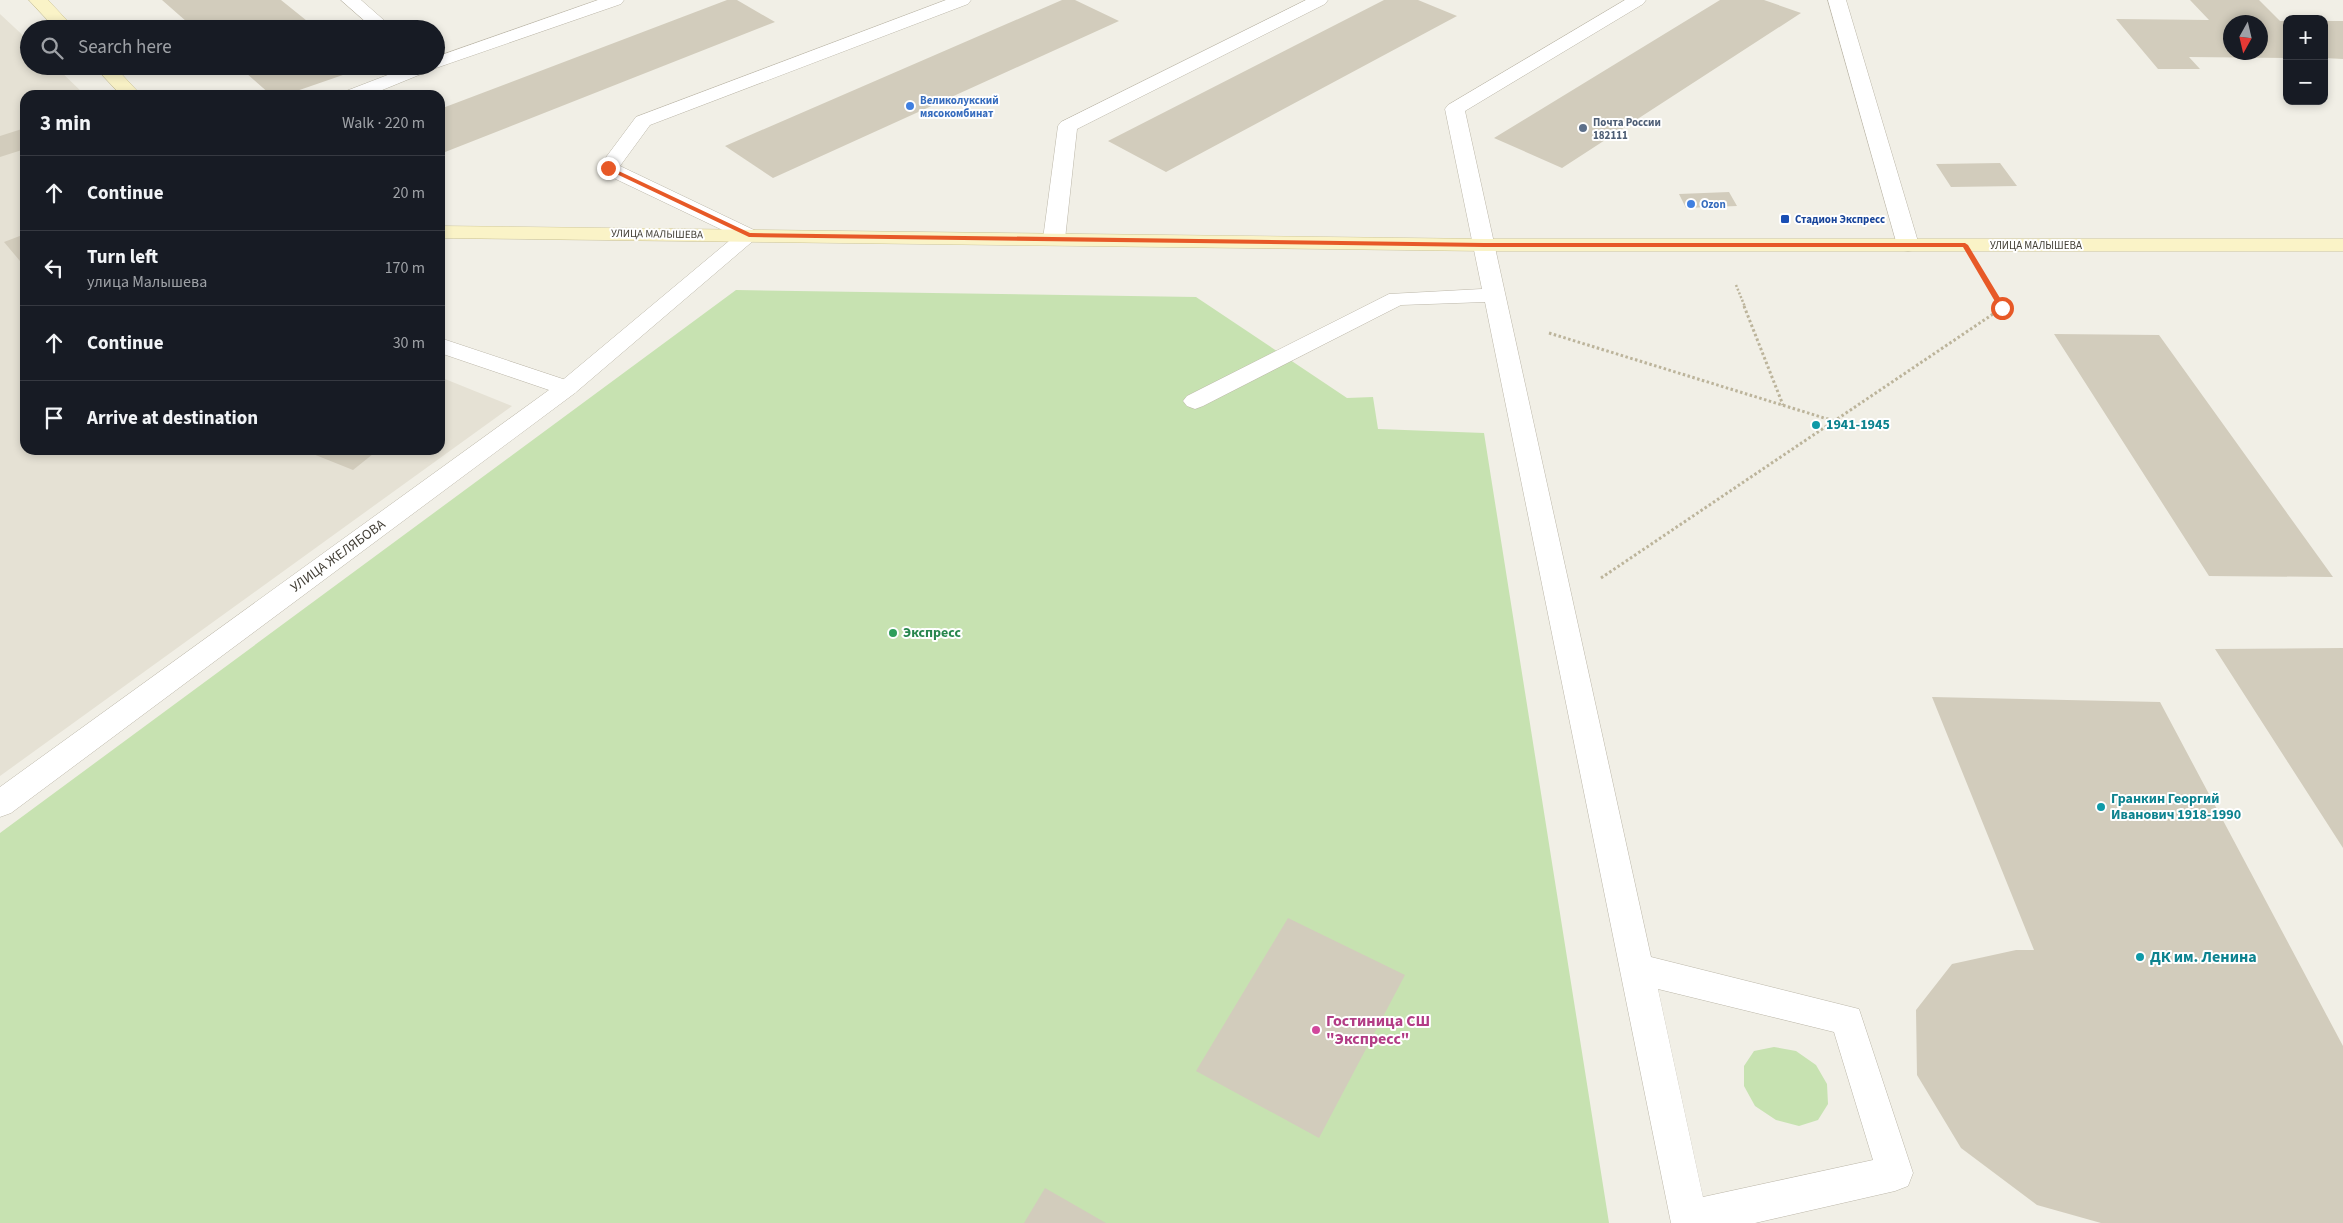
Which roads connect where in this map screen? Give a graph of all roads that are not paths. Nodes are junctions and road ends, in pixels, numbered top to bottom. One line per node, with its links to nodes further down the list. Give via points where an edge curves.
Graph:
1 (38, 0): 8 (street)
2 (350, 0): 9 (street)
3 (615, 0): 10 (street)
4 (962, 0): 16 (street, via 642,121 608,168)
5 (1319, 0): 17 (street, via 1068,126)
6 (1637, 0): 18 (street, via 1455,109)
7 (1837, 0): 19 (street)
8 (57, 20)
9 (374, 20)
10 (445, 60)
11 (113, 75): 13 (street)
12 (405, 75): 14 (street)
13 (127, 90)
14 (366, 90)
15 (445, 232): 16 (street, УЛИЦА МАЛЫШЕВА)
16 (749, 235): 17 (street, УЛИЦА МАЛЫШЕВА); 23 (street, УЛИЦА ЖЕЛЯБОВА)
17 (1054, 239): 18 (street, УЛИЦА МАЛЫШЕВА)
18 (1484, 245): 19 (street, УЛИЦА МАЛЫШЕВА); 21 (street)
19 (1908, 245): 20 (street, УЛИЦА МАЛЫШЕВА)
20 (2343, 245)
21 (1496, 306): 24 (street, via 1397,300); 26 (street)
22 (445, 347): 23 (street)
23 (567, 388): 25 (street, УЛИЦА ЖЕЛЯБОВА)
24 (1195, 400)
25 (0, 804)
26 (1638, 969): 27 (street); 27 (street, via 1847,1020 1894,1173)
27 (1690, 1221)

